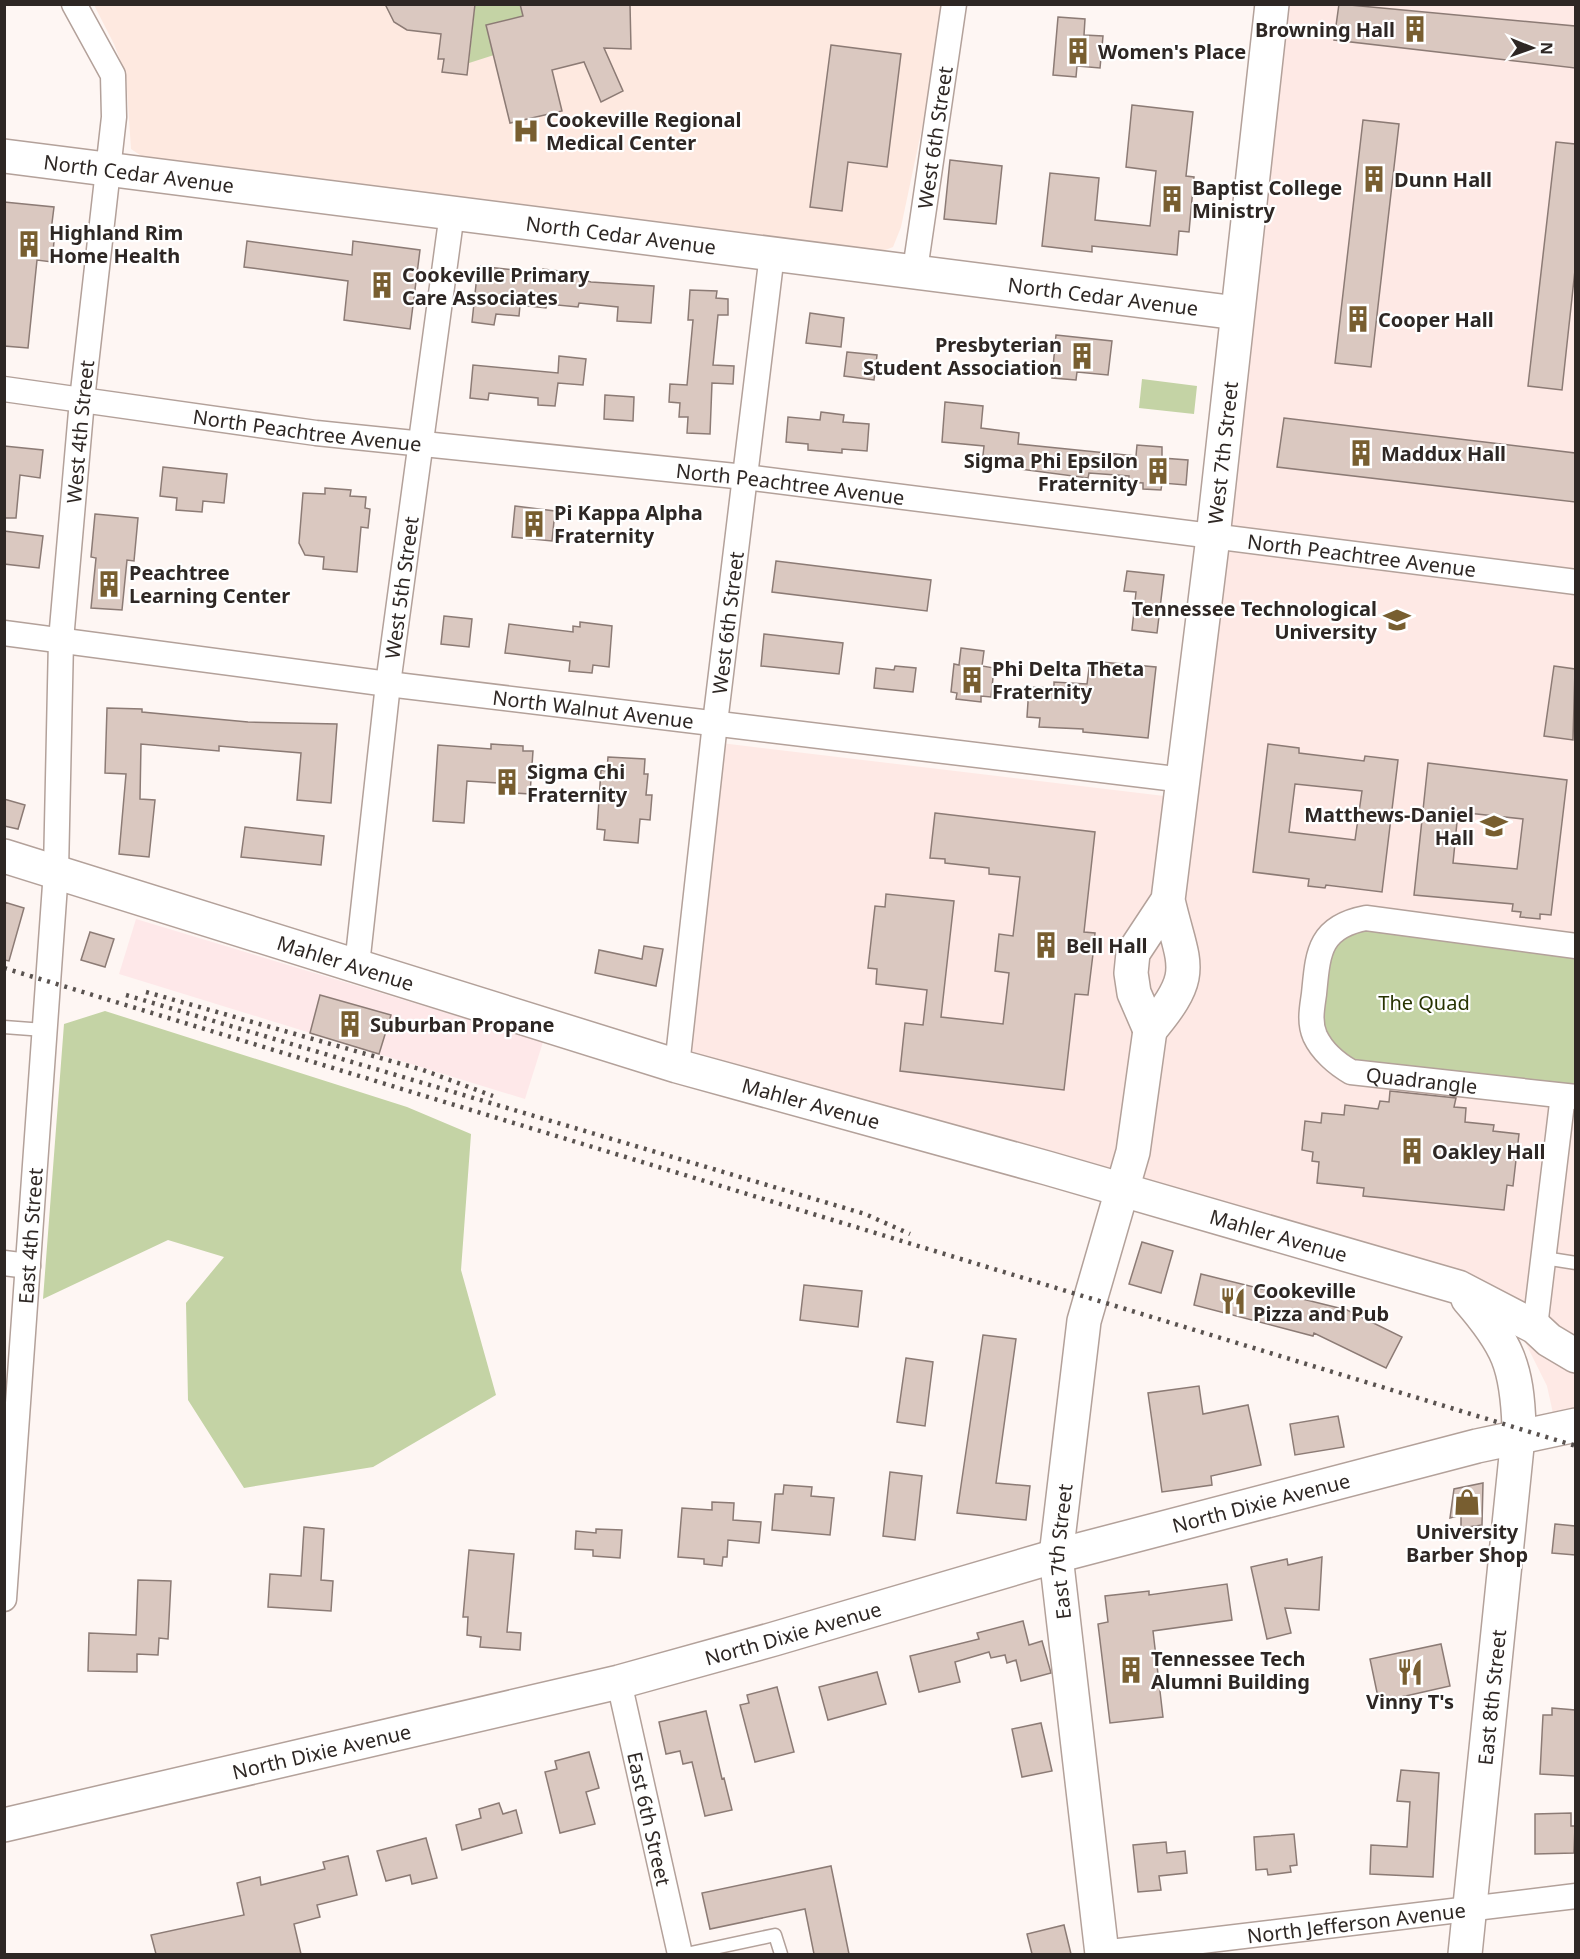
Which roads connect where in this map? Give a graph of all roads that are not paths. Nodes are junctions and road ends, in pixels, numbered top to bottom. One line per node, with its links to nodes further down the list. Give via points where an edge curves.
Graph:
1 (74, 4): 5 (street, West 4th Street, via 112,75 114,117)
2 (954, 4): 8 (street, West 6th Street)
3 (1272, 4): 9 (street, West 7th Street)
4 (4, 156): 5 (street, North Cedar Avenue)
5 (108, 169): 6 (street, North Cedar Avenue); 11 (street, West 4th Street)
6 (452, 213): 7 (street, North Cedar Avenue); 12 (street, West 5th Street)
7 (772, 254): 8 (street, North Cedar Avenue); 13 (street, West 6th Street)
8 (915, 270): 9 (street, North Cedar Avenue)
9 (1237, 313): 14 (street, West 7th Street)
10 (4, 389): 11 (street, North Peachtree Avenue)
11 (82, 400): 12 (street, North Peachtree Avenue, via 316,433); 17 (street, West 4th Street)
12 (421, 442): 13 (street, North Peachtree Avenue); 18 (street, West 5th Street)
13 (745, 477): 14 (street, North Peachtree Avenue); 19 (street, West 6th Street)
14 (1213, 537): 15 (street, North Peachtree Avenue); 20 (street, West 7th Street)
15 (1575, 582)
16 (4, 633): 17 (street, North Walnut Avenue)
17 (61, 640): 18 (street, North Walnut Avenue); 22 (street, West 4th Street)
18 (388, 684): 19 (street, North Walnut Avenue); 25 (street, West 5th Street)
19 (715, 723): 20 (street, North Walnut Avenue); 29 (street, West 6th Street)
20 (1184, 780): 23 (street, West 7th Street)
21 (4, 856): 22 (street, Mahler Avenue)
22 (56, 872): 25 (street, Mahler Avenue); 27 (street, East 4th Street)
23 (1168, 900): 28 (street, West 7th Street, via 1185,958 1182,978 1167,1009); 28 (street, West 7th Street, via 1133,953 1134,993)
24 (1575, 946): 30 (street, Quadrangle, via 1366,918 1352,921 1328,937 1318,951 1311,1019 1316,1036 1338,1064 1351,1072)
25 (357, 965): 29 (street, Mahler Avenue)
26 (4, 1027): 27 (lane)
27 (44, 1030): 34 (street, East 4th Street)
28 (1150, 1030): 31 (street, West 7th Street, via 1133,1152)
29 (677, 1066): 31 (street, Mahler Avenue)
30 (1569, 1100): 32 (street)
31 (1123, 1191): 35 (street, Mahler Avenue); 41 (street, East 7th Street, via 1084,1321)
32 (1544, 1258): 33 (lane); 36 (street)
33 (1575, 1263)
34 (16, 1264): 42 (street, East 4th Street)
35 (1458, 1287): 36 (street, Mahler Avenue); 37 (street, via 1495,1330)
36 (1535, 1327): 38 (street, Mahler Avenue)
37 (1508, 1355): 39 (street, via 1539,1416); 40 (street, via 1518,1390)
38 (1575, 1356)
39 (1575, 1425): 40 (street, North Dixie Avenue)
40 (1516, 1439): 41 (street, North Dixie Avenue); 46 (street, East 8th Street)
41 (1056, 1556): 43 (street, North Dixie Avenue); 50 (street, East 7th Street)
42 (4, 1599)
43 (619, 1682): 44 (street, North Dixie Avenue); 47 (street, East 6th Street)
44 (4, 1825)
45 (1575, 1896): 46 (street, North Jefferson Avenue)
46 (1470, 1907): 50 (street, North Jefferson Avenue); 51 (street, East 8th Street)
47 (680, 1954)
48 (686, 1954): 49 (lane, via 776,1935)
49 (780, 1954)
50 (1102, 1954)
51 (1465, 1954)

